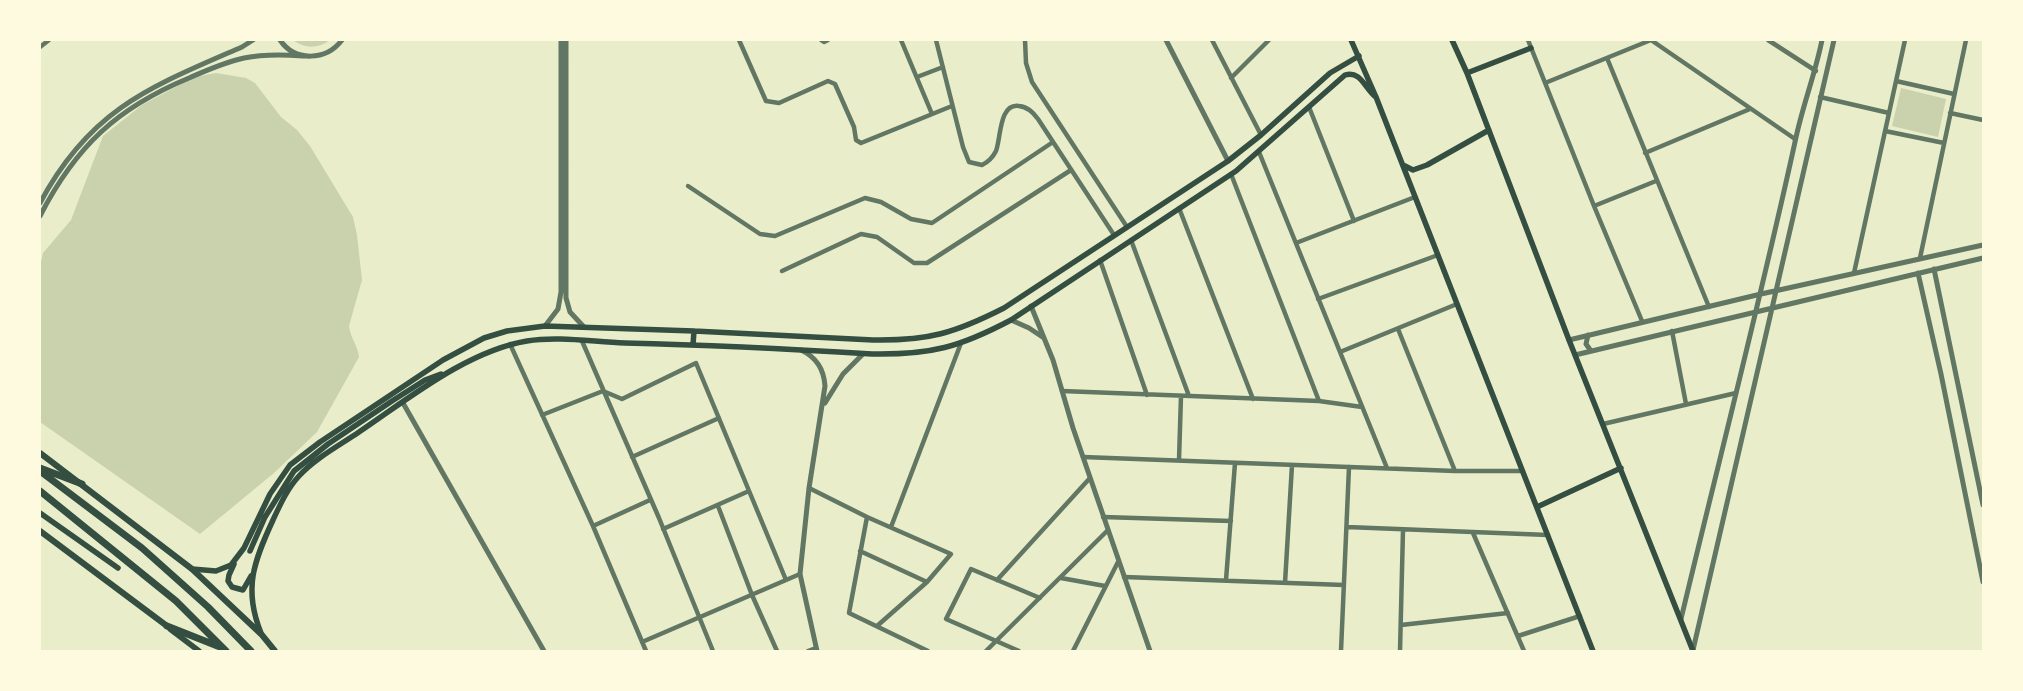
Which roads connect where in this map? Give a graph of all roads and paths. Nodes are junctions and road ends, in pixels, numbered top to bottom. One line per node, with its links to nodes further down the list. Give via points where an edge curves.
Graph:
1 (49, 40): 25 (street)
2 (253, 40): 64 (street, via 159,84 118,108 72,153)
3 (280, 40): 27 (street)
4 (342, 40): 27 (street, via 327,53)
5 (561, 40): 94 (street, via 561,292 556,312)
6 (566, 40): 95 (street, via 566,294 570,312)
7 (739, 40): 47 (street, via 766,101 779,103 828,81 835,84 854,127 856,140 862,143)
8 (821, 40): 9 (street)
9 (828, 40)
10 (901, 40): 34 (street)
11 (936, 40): 30 (street)
12 (1025, 40): 69 (street, via 1027,69 1032,82)
13 (1166, 40): 57 (street)
14 (1212, 40): 35 (street)
15 (1269, 40): 35 (street)
16 (1351, 40): 28 (main road)
17 (1452, 40): 33 (main road)
18 (1528, 40): 26 (street)
19 (1651, 40): 29 (street); 44 (street)
20 (1768, 40): 31 (street)
21 (1822, 40): 31 (street)
22 (1834, 40): 41 (street)
23 (1905, 40): 36 (street)
24 (1966, 40): 39 (street)
25 (40, 47)
26 (1531, 48): 33 (main road); 37 (street)
27 (302, 56): 67 (street, via 268,54 237,58 182,80 130,108 76,158)
28 (1359, 56): 32 (main road); 40 (main road)
29 (1607, 58): 37 (street); 56 (street)
30 (943, 67): 34 (street); 42 (street)
31 (1816, 71): 52 (street)
32 (1330, 73): 38 (main road, via 1335,76); 51 (main road)
33 (1467, 73): 49 (main road)
34 (917, 77): 47 (street)
35 (1231, 78): 51 (street)
36 (1896, 81): 39 (street); 45 (street)
37 (1545, 82): 65 (street)
38 (1336, 83): 40 (main road, via 1345,75 1356,75); 43 (main road)
39 (1954, 94): 46 (street)
40 (1376, 97): 58 (main road)
41 (1820, 97): 45 (street); 84 (street)
42 (952, 106): 47 (street); 53 (street, via 965,155 972,164 982,165 990,159 998,144 1005,114 1015,106 1028,108 1034,113)
43 (1309, 107): 55 (main road); 68 (street)
44 (1750, 109): 52 (street); 56 (street)
45 (1889, 112): 50 (street)
46 (1950, 113): 48 (street); 54 (street)
47 (932, 114)
48 (1983, 120)
49 (1489, 130): 58 (main road, via 1427,165 1413,170); 101 (main road)
50 (1885, 131): 54 (street); 81 (street)
51 (1261, 135): 57 (main road)
52 (1795, 139): 85 (street)
53 (1053, 142): 59 (street); 62 (street, via 932,222 910,220 881,202 865,198 775,236 760,234)
54 (1944, 143): 75 (street)
55 (1259, 152): 60 (main road); 72 (street)
56 (1645, 153): 61 (street)
57 (1228, 162): 69 (main road)
58 (1403, 165): 63 (main road)
59 (1071, 170): 70 (street); 80 (street, via 927,264 914,263 877,237 861,234)
60 (1231, 174): 66 (main road); 119 (street)
61 (1656, 182): 65 (street); 90 (street)
62 (688, 186)
63 (1415, 197): 68 (street); 74 (main road)
64 (40, 204)
65 (1594, 206): 93 (street)
66 (1179, 208): 71 (main road); 118 (street)
67 (40, 216)
68 (1354, 221): 72 (street)
69 (1126, 227): 70 (main road)
70 (1114, 235): 79 (main road)
71 (1131, 240): 77 (main road); 117 (street)
72 (1296, 243): 86 (street)
73 (1983, 245): 75 (street)
74 (1438, 255): 86 (street); 87 (main road)
75 (1920, 258): 81 (street)
76 (1983, 258): 78 (street)
77 (1100, 260): 83 (main road); 115 (street)
78 (1934, 269): 82 (street); 139 (street)
79 (1062, 270): 83 (main road); 97 (main road, via 985,318 945,334 924,338 899,341)
80 (782, 271)
81 (1854, 273): 84 (street)
82 (1918, 273): 89 (street); 169 (street)
83 (1069, 281): 88 (main road)
84 (1776, 291): 85 (street); 89 (street)
85 (1761, 294): 90 (street); 91 (street)
86 (1318, 299): 108 (street)
87 (1458, 304): 96 (street); 138 (main road)
88 (1031, 306): 92 (main road); 100 (street)
89 (1773, 306): 91 (street); 213 (street)
90 (1710, 307): 93 (street)
91 (1757, 310): 98 (street); 114 (street)
92 (1011, 320): 100 (street); 103 (main road)
93 (1642, 322): 99 (street)
94 (544, 326): 95 (main road); 164 (main road, via 507,331 467,346 320,442 290,465 279,479)
95 (584, 326): 97 (main road)
96 (1398, 329): 108 (street); 137 (street)
97 (694, 331): 105 (main road)
98 (1672, 331): 107 (street); 121 (street)
99 (1588, 335): 101 (street); 107 (street, via 1586,344)
100 (1044, 338): 113 (street)
101 (1569, 340): 110 (main road)
102 (582, 341): 104 (main road, via 545,340); 105 (main road); 112 (street)
103 (961, 343): 109 (main road, via 900,355); 154 (street)
104 (510, 344): 111 (main road); 124 (street)
105 (693, 345): 106 (main road)
106 (801, 350): 109 (main road); 123 (street, via 813,358 823,374 826,386)
107 (1591, 351): 110 (street)
108 (1340, 352): 122 (street)
109 (863, 354): 123 (street, via 837,382)
110 (1575, 355): 126 (main road)
111 (461, 366): 120 (main road); 162 (main road, via 426,380 392,401 294,471 265,517)
112 (603, 391): 124 (street); 125 (street, via 622,399 696,363); 128 (street)
113 (1062, 391): 115 (street); 129 (street)
114 (1736, 392): 121 (street); 186 (street)
115 (1147, 394): 116 (street)
116 (1181, 396): 117 (street); 130 (street)
117 (1189, 396): 118 (street)
118 (1253, 399): 119 (street)
119 (1319, 401): 122 (street)
120 (403, 403): 168 (main road, via 300,475 276,513); 199 (street)
121 (1686, 404): 126 (street)
122 (1362, 407): 134 (street)
123 (823, 408): 142 (street)
124 (542, 415): 153 (street)
125 (719, 418): 128 (street); 144 (street)
126 (1602, 424): 135 (main road)
127 (40, 453): 141 (main road)
128 (632, 457): 145 (street)
129 (1082, 457): 130 (street); 140 (street)
130 (1179, 460): 131 (street)
131 (1235, 462): 132 (street); 152 (street)
132 (1292, 465): 133 (street); 178 (street)
133 (1349, 467): 134 (street); 155 (street)
134 (1387, 468): 137 (street)
135 (1621, 468): 148 (main road); 186 (main road)
136 (40, 470): 141 (highway); 197 (highway, via 142,548)
137 (1455, 471): 138 (street)
138 (1523, 471): 148 (main road)
139 (1980, 476): 146 (street)
140 (1090, 478): 151 (street); 174 (street)
141 (82, 484): 167 (main road)
142 (809, 488): 150 (street); 170 (street)
143 (40, 491): 195 (highway, via 176,601)
144 (749, 491): 147 (street); 173 (street)
145 (650, 500): 153 (street); 156 (street)
146 (1983, 504)
147 (718, 506): 156 (street); 181 (street)
148 (1537, 506): 161 (main road)
149 (40, 513): 166 (main road)
150 (867, 517): 154 (street); 163 (street)
151 (1103, 517): 152 (street); 157 (street)
152 (1231, 521): 175 (street)
153 (593, 526): 193 (street)
154 (891, 527): 176 (street, via 951,554)
155 (1347, 527): 158 (street); 179 (street)
156 (663, 529): 185 (street)
157 (1108, 530): 165 (street); 172 (street)
158 (1403, 530): 160 (street); 187 (street)
159 (40, 531): 188 (main road)
160 (1473, 533): 161 (street); 183 (street)
161 (1548, 535): 184 (main road)
162 (250, 551)
163 (860, 551): 176 (street); 189 (street, via 849,613)
164 (236, 560): 167 (main road, via 225,569 204,572); 168 (main road, via 228,581 232,587 243,590)
165 (1118, 562): 171 (street); 180 (street)
166 (118, 568)
167 (192, 569): 190 (main road)
168 (254, 570): 190 (main road, via 253,614)
169 (1982, 571): 177 (street)
170 (800, 574): 173 (street); 194 (street)
171 (1124, 576): 175 (street); 208 (street)
172 (1061, 578): 180 (street); 182 (street)
173 (786, 580): 181 (street)
174 (997, 580): 182 (street); 192 (street, via 971,568 946,619)
175 (1226, 580): 178 (street)
176 (927, 582): 189 (street)
177 (1983, 582)
178 (1285, 583): 179 (street)
179 (1344, 585): 209 (street)
180 (1104, 586): 207 (street)
181 (752, 595): 185 (street); 202 (street)
182 (1040, 598): 192 (street)
183 (1508, 613): 187 (street); 191 (street)
184 (1580, 616): 191 (street); 212 (main road)
185 (698, 618): 193 (street); 201 (street)
186 (1681, 619): 213 (main road)
187 (1400, 625): 210 (street)
188 (167, 626): 195 (highway); 196 (main road)
189 (877, 626): 204 (street)
190 (262, 635): 198 (main road)
191 (1518, 636): 211 (street)
192 (996, 641): 205 (street); 206 (street)
193 (642, 642): 200 (street)
194 (817, 649): 203 (street)
195 (225, 650)
196 (199, 651)
197 (251, 651)
198 (274, 651)
199 (544, 651)
200 (646, 651)
201 (713, 651)
202 (777, 651)
203 (808, 651)
204 (928, 651)
205 (986, 651)
206 (1018, 651)
207 (1072, 651)
208 (1150, 651)
209 (1341, 651)
210 (1400, 651)
211 (1524, 651)
212 (1594, 651)
213 (1693, 651)

